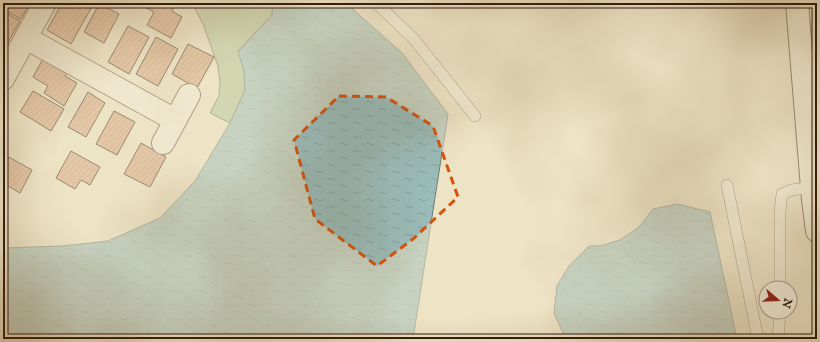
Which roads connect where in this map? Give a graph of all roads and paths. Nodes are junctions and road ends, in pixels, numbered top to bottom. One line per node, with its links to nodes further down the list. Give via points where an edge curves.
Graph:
1 (45, 3): 4 (street)
2 (376, 3): 7 (lane, via 413,38)
3 (797, 3): 11 (street)
4 (26, 38): 5 (street); 8 (street)
5 (3, 79)
6 (189, 94): 8 (street)
7 (475, 116)
8 (175, 120): 9 (street)
9 (163, 143)
10 (727, 185): 15 (lane)
11 (812, 187): 12 (street); 13 (lane, via 782,194)
12 (817, 231)
13 (780, 280)
14 (779, 320): 16 (lane)
15 (758, 339)
16 (778, 339)

